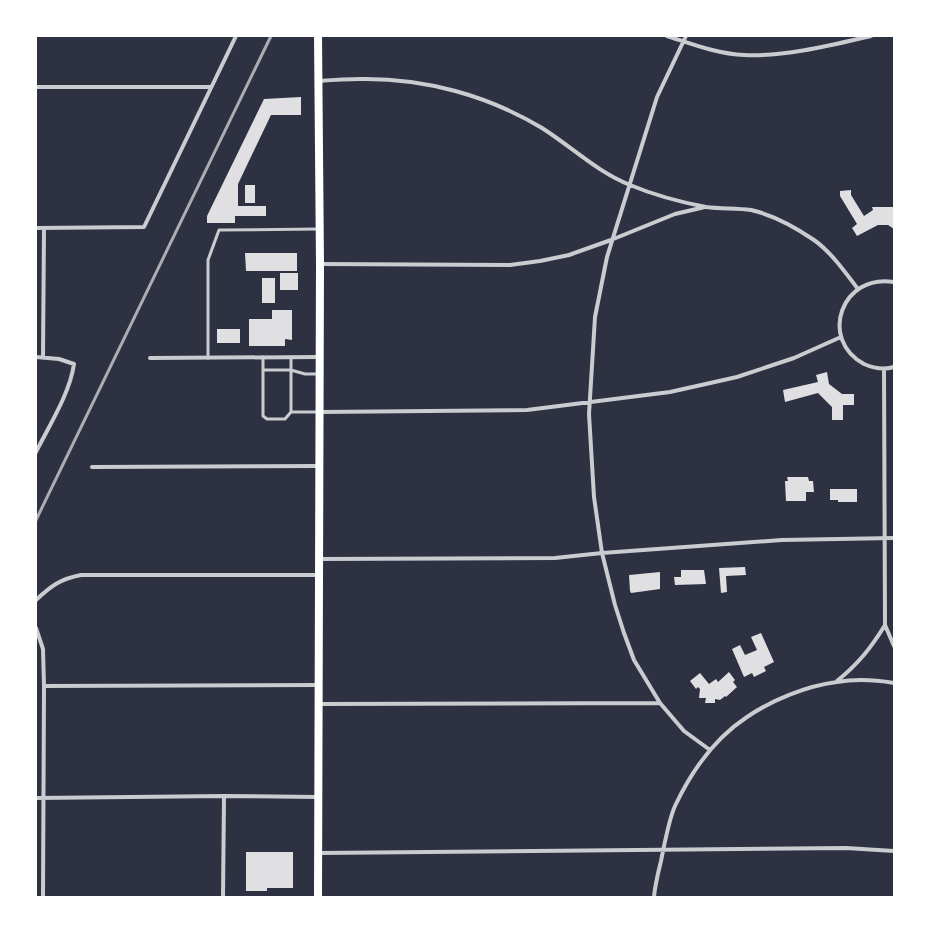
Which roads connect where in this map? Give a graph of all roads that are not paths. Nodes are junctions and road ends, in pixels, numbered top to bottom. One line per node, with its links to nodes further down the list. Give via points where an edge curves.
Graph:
1 (236, 36): 9 (street)
2 (318, 36): 7 (main road)
3 (668, 36): 6 (street)
4 (686, 36): 6 (street)
5 (871, 36): 6 (street, via 798,51 744,55 715,51)
6 (683, 41): 10 (street, via 657,97)
7 (318, 81): 10 (street, via 401,81 465,93 504,108 541,127 595,166); 14 (main road)
8 (36, 87): 9 (street)
9 (211, 87): 13 (street, via 144,227)
10 (629, 185): 11 (street, via 652,194); 15 (street)
11 (707, 207): 15 (street, via 675,214); 18 (street, via 752,210 794,227 827,251)
12 (36, 228): 13 (street)
13 (44, 228): 21 (street)
14 (320, 229): 16 (main road); 26 (lane, via 219,230 208,260)
15 (611, 240): 16 (street, via 569,255 510,264); 32 (street, via 595,317)
16 (320, 264): 24 (main road)
17 (894, 282): 18 (street, via 872,282)
18 (858, 289): 19 (street, via 850,296 842,310 839,326)
19 (841, 337): 28 (street, via 847,350 857,360); 32 (street, via 794,358 736,377 670,392)
20 (36, 357): 21 (street)
21 (43, 357): 35 (street, via 74,364 67,390)
22 (263, 357): 23 (street); 26 (street); 29 (lane)
23 (291, 357): 24 (street); 30 (lane)
24 (320, 357): 31 (main road)
25 (150, 358): 26 (street)
26 (208, 358)
27 (894, 367): 28 (street)
28 (884, 369): 38 (street)
29 (263, 370): 30 (lane); 33 (lane, via 263,416 267,419 285,419)
30 (291, 370): 31 (lane, via 305,374); 33 (lane)
31 (320, 374): 34 (main road)
32 (589, 403): 34 (street, via 527,410); 40 (street, via 594,497)
33 (292, 412): 34 (lane)
34 (320, 412): 36 (main road)
35 (36, 452)
36 (320, 466): 37 (street); 41 (main road)
37 (92, 467)
38 (885, 538): 39 (street); 40 (street, via 782,540); 44 (street)
39 (894, 538)
40 (602, 553): 41 (street, via 555,558); 52 (street, via 626,640 634,660)
41 (319, 559): 42 (main road)
42 (319, 576): 43 (street, via 81,575 58,581); 49 (main road)
43 (36, 600)
44 (884, 625): 46 (street); 47 (street, via 869,650)
45 (36, 628): 50 (street, via 43,649)
46 (894, 646)
47 (837, 682): 48 (street); 53 (street, via 796,693 760,709 746,717)
48 (894, 683)
49 (318, 685): 50 (street); 51 (main road)
50 (44, 686): 57 (street)
51 (319, 704): 52 (street); 55 (main road)
52 (660, 704): 53 (street, via 684,731)
53 (710, 750): 58 (street, via 687,782 674,807)
54 (224, 796): 55 (street); 57 (street); 62 (street)
55 (318, 797): 60 (main road)
56 (36, 798): 57 (street)
57 (43, 798): 61 (street)
58 (663, 849): 59 (street, via 846,848); 60 (street); 64 (street)
59 (894, 851)
60 (318, 853): 63 (main road)
61 (43, 897)
62 (223, 897)
63 (318, 897)
64 (654, 897)

